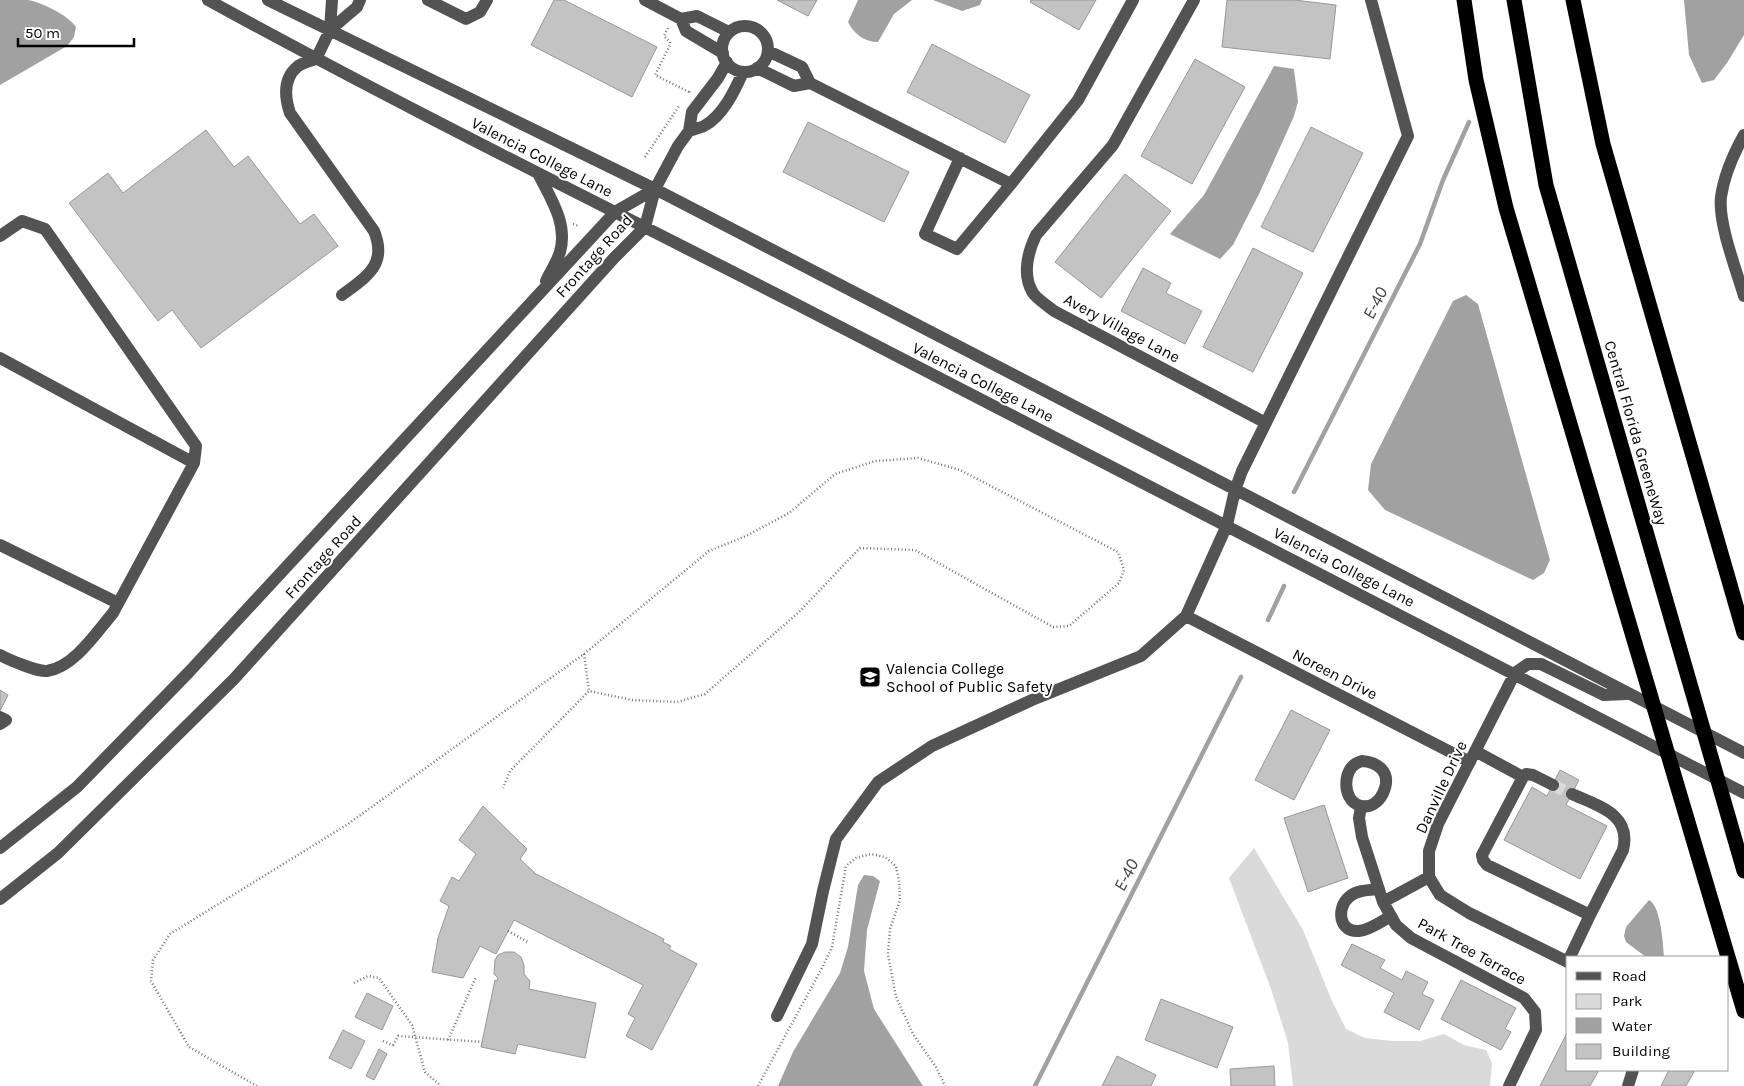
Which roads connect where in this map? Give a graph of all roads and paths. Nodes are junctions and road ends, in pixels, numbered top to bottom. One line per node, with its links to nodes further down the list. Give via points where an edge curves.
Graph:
1 (208, 0): 19 (street, Valencia College Lane)
2 (268, 0): 15 (street, Valencia College Lane)
3 (332, 0): 15 (street)
4 (360, 0): 15 (street)
5 (428, 0): 6 (street, via 466,19 480,12)
6 (487, 0)
7 (645, 0): 14 (street)
8 (1133, 0): 28 (street, via 1078,100)
9 (1194, 0): 37 (street, Avery Village Lane, via 1113,145 1036,235 1027,261 1028,277 1033,293 1054,311)
10 (1371, 0): 37 (street, via 1408,136)
11 (1464, 0): 71 (highway, via 1476,80 1506,208)
12 (1514, 0): 61 (highway, Central Florida GreeneWay, via 1546,185)
13 (1573, 0): 44 (highway, via 1603,144)
14 (675, 21): 16 (street, via 697,16); 18 (street); 25 (path, via 664,36 670,45 655,75 689,92)
15 (330, 30): 19 (street); 29 (street, Valencia College Lane)
16 (729, 32): 17 (street, via 741,26 755,28 766,37); 18 (street, via 723,44)
17 (768, 51): 20 (street, via 763,64); 22 (street, via 802,67)
18 (725, 57): 21 (street); 23 (street, via 718,78 692,112)
19 (316, 59): 27 (street, Valencia College Lane); 34 (street, via 297,66 287,82 286,101 290,113 379,242 379,255 374,267)
20 (757, 68): 21 (street); 22 (street, via 794,86)
21 (743, 72): 23 (street, via 725,106 705,125)
22 (810, 83): 26 (street)
23 (689, 131): 29 (street)
24 (1744, 135): 35 (street, via 1730,166 1721,198 1724,226)
25 (645, 157)
26 (960, 158): 28 (street); 28 (street, via 925,234 957,249)
27 (539, 175): 30 (street, Valencia College Lane); 33 (street, via 562,224 560,252)
28 (1011, 184)
29 (655, 190): 30 (street, Frontage Road); 31 (street, Frontage Road); 39 (street, Valencia College Lane)
30 (615, 212): 31 (street, Valencia College Lane); 33 (street, Frontage Road)
31 (645, 227): 40 (street, Valencia College Lane); 64 (street, Frontage Road, via 234,679 58,853)
32 (0, 236): 38 (street, via 22,221 45,229 196,446)
33 (540, 293): 60 (street, Frontage Road, via 190,672 77,787)
34 (342, 295)
35 (1744, 296)
36 (0, 358): 38 (street)
37 (1266, 423): 39 (street)
38 (194, 463): 42 (street)
39 (1235, 490): 40 (street); 49 (street, Valencia College Lane)
40 (1227, 525): 43 (street); 47 (street, Valencia College Lane)
41 (0, 545): 42 (street)
42 (118, 603): 46 (street, via 95,636 68,663 46,671)
43 (1186, 616): 53 (street, Noreen Drive); 77 (street, via 1141,656 1032,700 932,746 878,782 836,839 812,944)
44 (1744, 632)
45 (584, 654): 48 (path); 48 (path, via 710,551 789,513 836,474 875,461 918,458 960,470 1118,552 1124,570 1119,583 1069,626 1053,627 915,550 860,548 799,612 705,694 677,702 632,700); 83 (path, via 348,824 170,934 153,960 151,981 189,1047)
46 (0, 655)
47 (1515, 673): 49 (street, via 1528,664 1541,664 1604,695); 53 (street, Danville Drive); 57 (street, Valencia College Lane)
48 (589, 691): 56 (path, via 510,771)
49 (1629, 694): 52 (street, Valencia College Lane)
50 (0, 717): 51 (street, via 6,720)
51 (0, 724)
52 (1744, 753)
53 (1472, 756): 54 (street, Noreen Drive); 62 (street, Danville Drive, via 1438,824 1429,851)
54 (1523, 777): 55 (street, Noreen Drive, via 1533,775); 66 (street, via 1482,860)
55 (1553, 784)
56 (503, 788)
57 (1744, 792)
58 (1572, 794): 66 (street, via 1608,811 1621,821 1625,832 1623,850)
59 (1361, 807): 63 (street, Park Tree Terrace, via 1362,837)
60 (0, 848)
61 (1744, 871)
62 (1429, 877): 65 (street); 73 (street, via 1440,895 1469,913)
63 (1379, 889): 65 (street, Park Tree Terrace); 67 (street, via 1357,892 1349,897 1341,911 1343,924 1360,931)
64 (0, 899)
65 (1383, 902): 67 (street, Park Tree Terrace)
66 (1590, 915): 70 (street)
67 (1391, 916): 87 (street, Park Tree Terrace, via 1411,938 1524,998 1535,1012 1536,1030)
68 (508, 931): 69 (path)
69 (528, 942)
70 (1570, 956)
71 (1728, 956)
72 (1729, 960): 76 (highway)
73 (1566, 961)
74 (476, 977): 79 (path)
75 (354, 983): 78 (path, via 368,976 379,978 412,1025)
76 (1744, 1011)
77 (777, 1016)
78 (416, 1038): 79 (path); 80 (path, via 398,1036 393,1045); 84 (path, via 424,1072)
79 (448, 1040): 81 (path)
80 (383, 1041)
81 (482, 1042)
82 (1633, 1071): 88 (street)
83 (257, 1086)
84 (441, 1086)
85 (758, 1086): 86 (path, via 832,947 846,866 856,858 871,854 885,857 896,866 900,900 890,929 888,954 896,997 913,1034)
86 (945, 1086)
87 (1509, 1086)
88 (1628, 1086)

